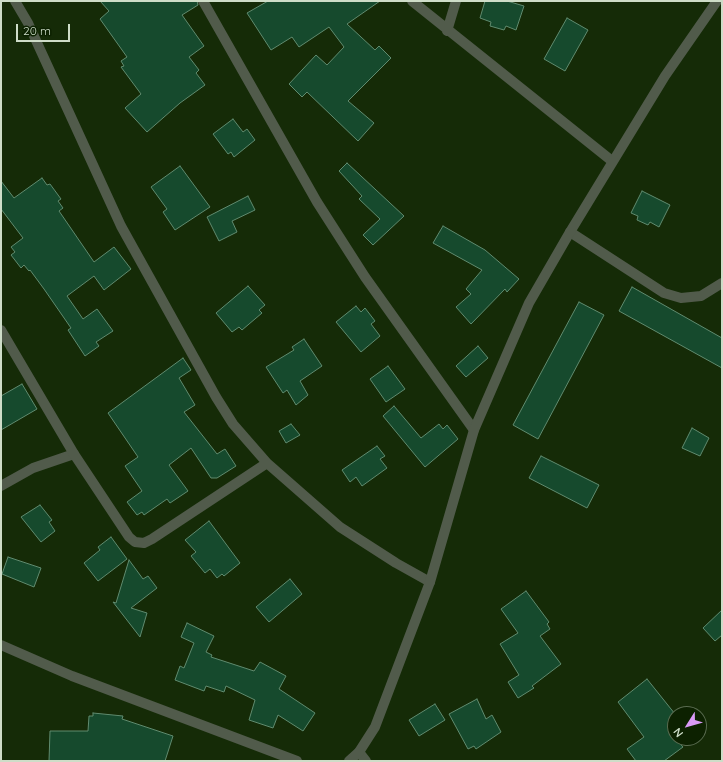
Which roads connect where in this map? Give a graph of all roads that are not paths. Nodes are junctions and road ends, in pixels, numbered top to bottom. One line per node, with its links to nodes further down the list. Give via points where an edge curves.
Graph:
1 (15, 1): 13 (street, via 28,23 121,226 216,397 234,424)
2 (203, 1): 11 (street, via 317,202 365,277)
3 (412, 1): 6 (street)
4 (456, 1): 6 (street)
5 (717, 1): 7 (street, via 665,76)
6 (447, 31): 7 (street)
7 (612, 161): 8 (street)
8 (570, 232): 9 (street, via 664,293 681,298 701,296); 11 (street, via 529,303)
9 (722, 283)
10 (1, 330): 12 (street)
11 (474, 430): 15 (street)
12 (74, 454): 13 (street, via 129,537 135,542 144,543); 14 (street, via 33,468)
13 (267, 463): 15 (street, via 340,526)
14 (1, 486)
15 (430, 582): 17 (street, via 375,727)
16 (1, 645): 18 (street, via 72,676)
17 (358, 757): 19 (street); 20 (street)
18 (297, 761)
19 (349, 761)
20 (366, 761)

